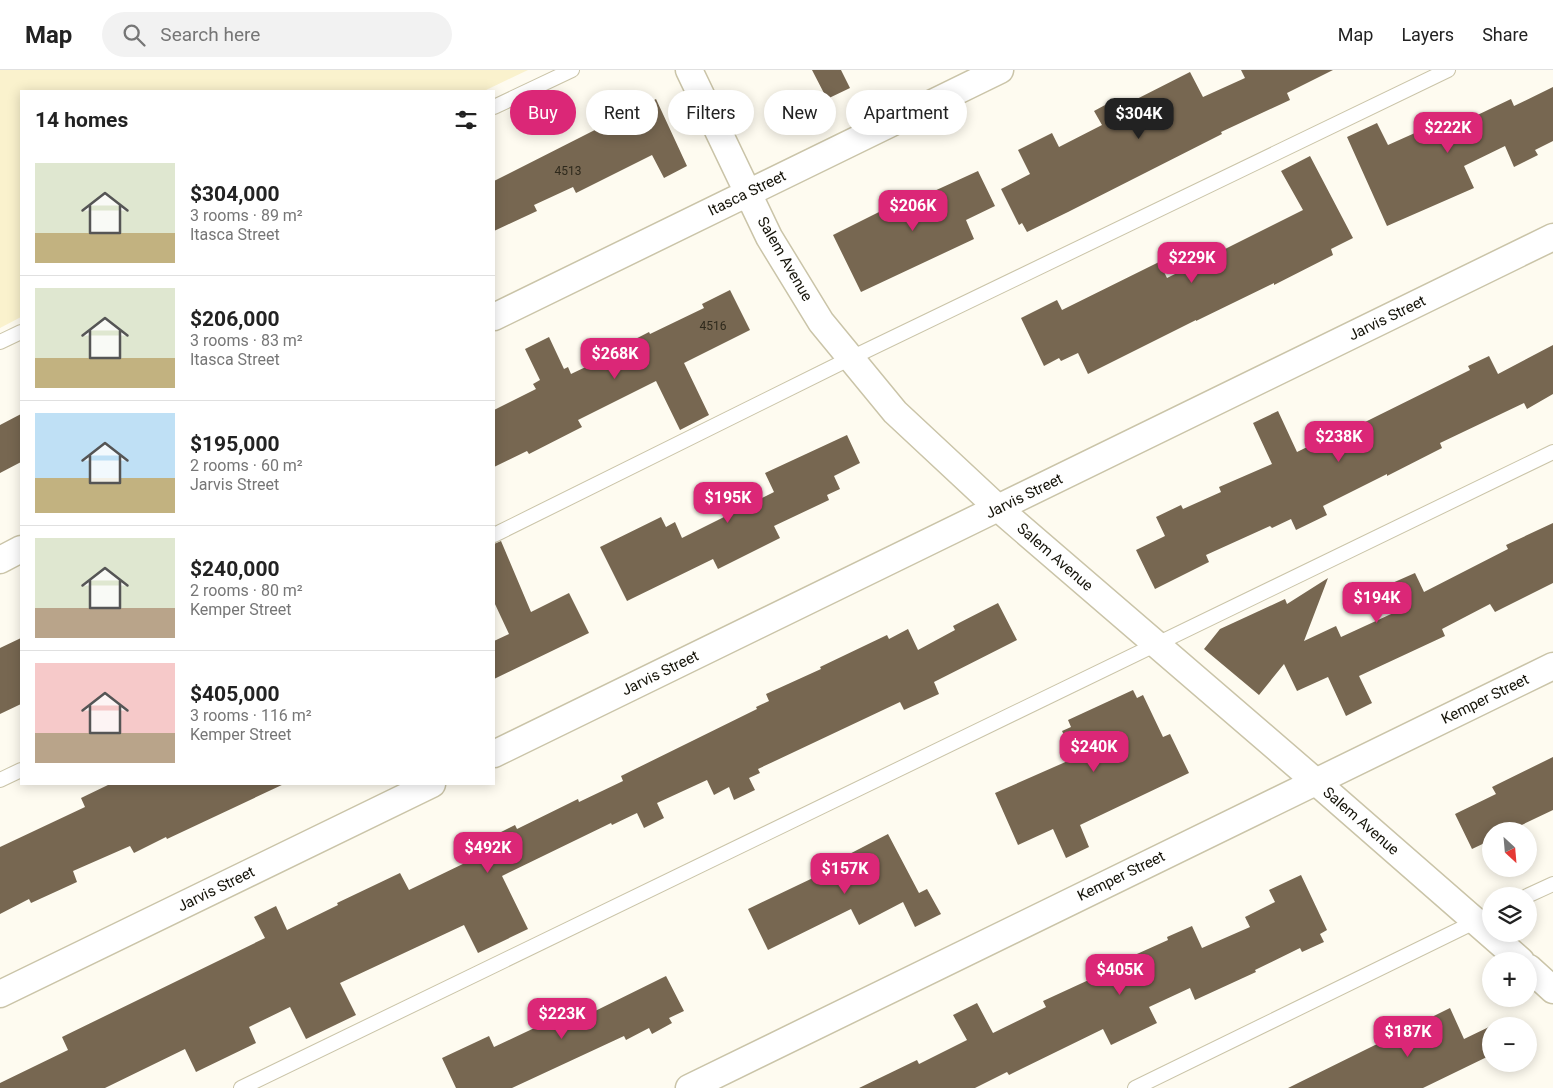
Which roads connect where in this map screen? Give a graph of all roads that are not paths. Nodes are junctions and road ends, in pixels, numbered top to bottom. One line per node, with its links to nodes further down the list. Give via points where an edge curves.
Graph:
1 (572, 70): 5 (lane)
2 (689, 70): 6 (street, Salem Avenue)
3 (1000, 70): 6 (street, Itasca Street)
4 (1448, 70): 11 (lane)
5 (495, 107)
6 (748, 192): 8 (street, Itasca Street); 11 (street, Salem Avenue, via 769,237 821,322)
7 (1553, 237): 13 (street, Jarvis Street)
8 (495, 317)
9 (20, 332): 10 (lane)
10 (0, 342)
11 (851, 358): 13 (street, Salem Avenue, via 895,412); 14 (lane)
12 (1553, 452): 17 (lane)
13 (998, 508): 17 (street, Salem Avenue); 19 (street, Jarvis Street)
14 (495, 535)
15 (20, 550): 16 (street)
16 (0, 560)
17 (1157, 645): 22 (street, Salem Avenue); 33 (lane)
18 (1553, 666): 22 (street, Kemper Street)
19 (495, 754)
20 (20, 770): 21 (lane)
21 (0, 780)
22 (1315, 781): 26 (street, Salem Avenue); 34 (street, Kemper Street)
23 (430, 785): 32 (street, Jarvis Street)
24 (1553, 884): 25 (lane)
25 (1537, 891)
26 (1482, 917)
27 (1482, 918): 35 (lane)
28 (1504, 942): 29 (street, Salem Avenue)
29 (1513, 952)
30 (1537, 975): 31 (street)
31 (1553, 990)
32 (0, 994)
33 (242, 1088)
34 (689, 1088)
35 (1135, 1088)

